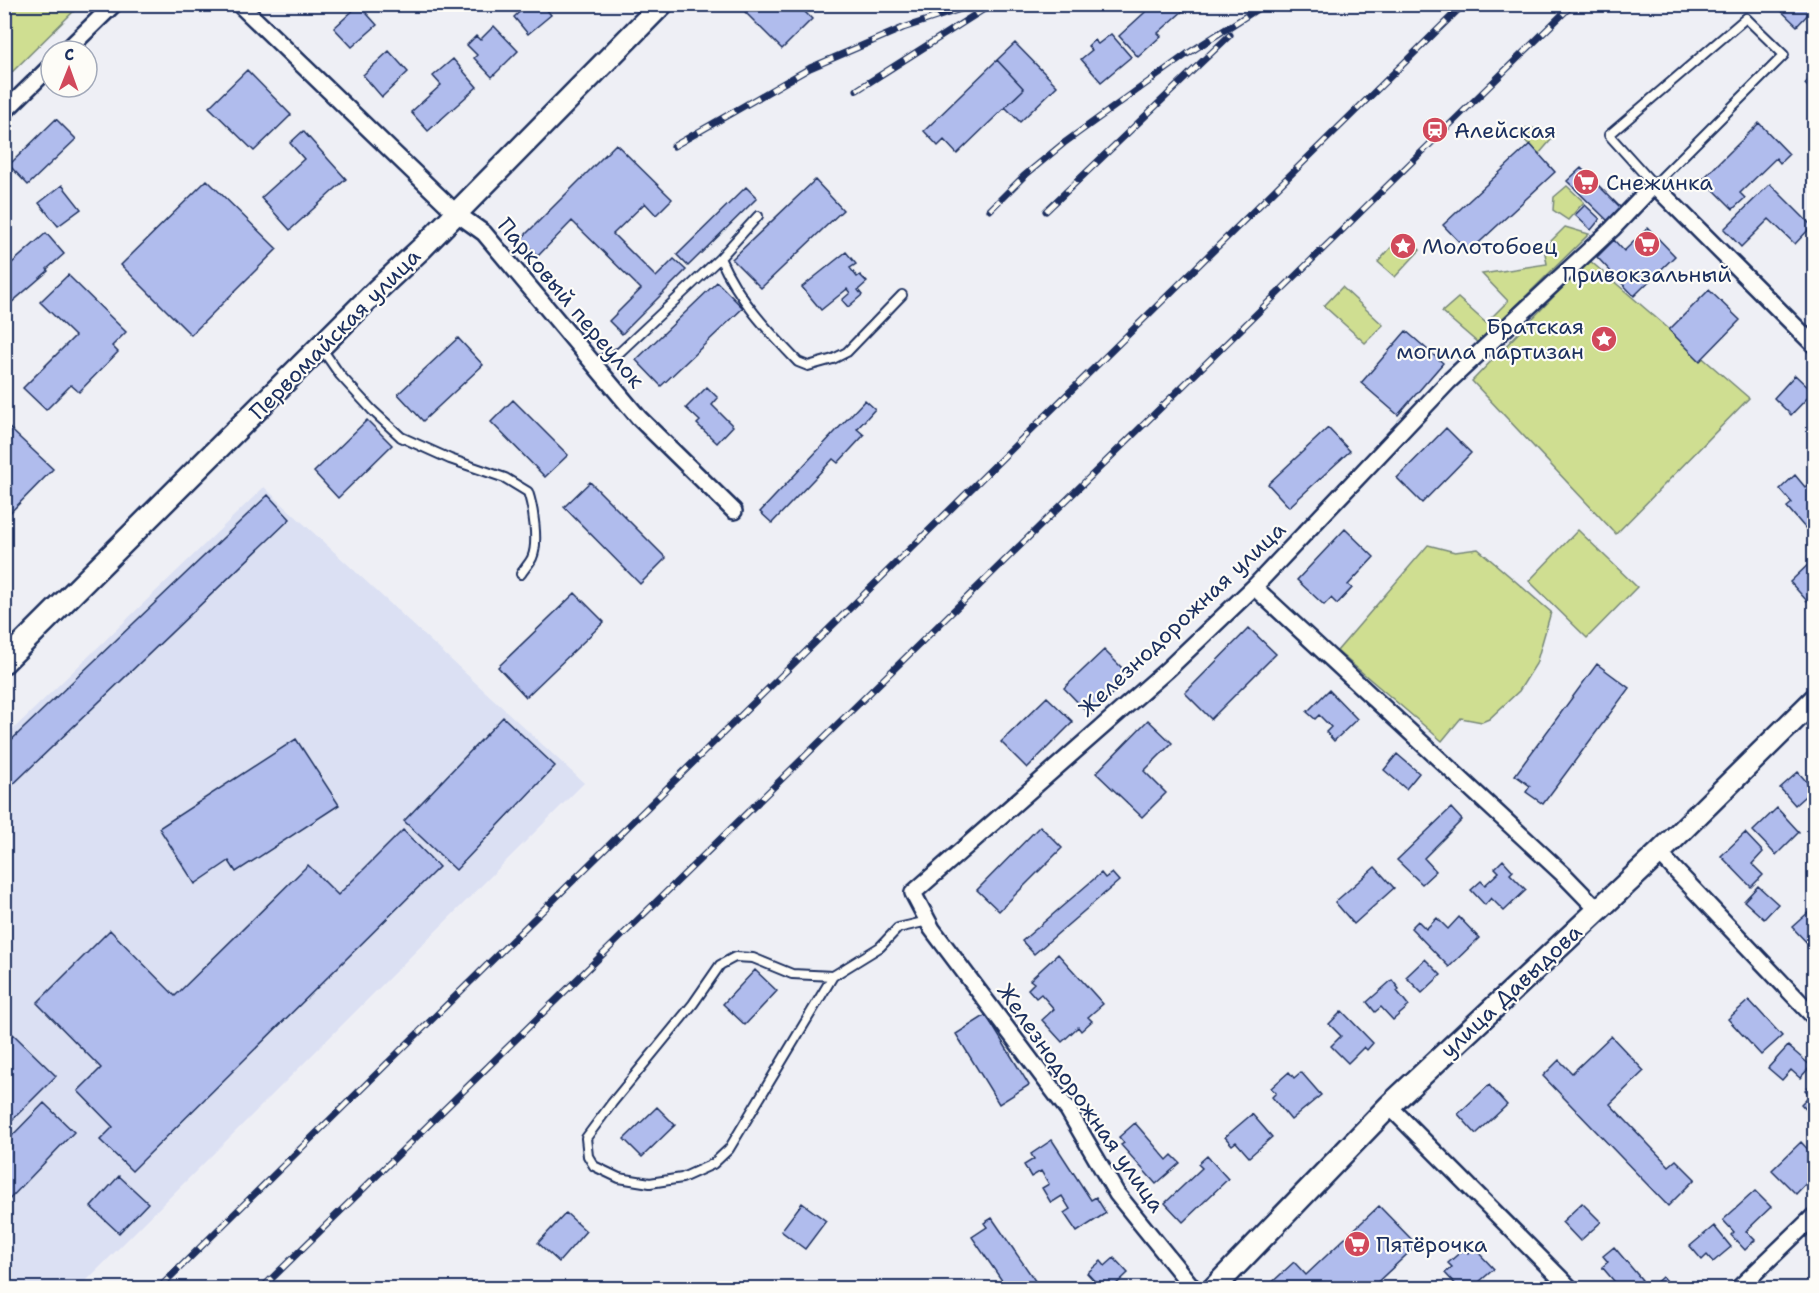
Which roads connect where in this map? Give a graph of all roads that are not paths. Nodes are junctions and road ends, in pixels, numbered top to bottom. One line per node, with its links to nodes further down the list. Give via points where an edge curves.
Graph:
1 (114, 4): 4 (street)
2 (239, 4): 8 (street, Парковый переулок)
3 (662, 4): 8 (main road, Первомайская улица)
4 (78, 39)
5 (39, 78): 6 (street)
6 (4, 112)
7 (1654, 185): 7 (lane, via 1609,135 1746,18 1784,55); 12 (street); 17 (street, Железнодорожная улица, via 1448,382)
8 (456, 213): 13 (main road, Первомайская улица); 14 (street, Парковый переулок, via 484,233)
9 (758, 216): 10 (lane)
10 (720, 258): 11 (lane, via 754,314 798,362 808,366 847,352); 14 (lane, via 620,352)
11 (902, 294)
12 (1815, 345)
13 (321, 348): 16 (lane, via 340,375 401,437 505,478 528,492 535,534 533,556); 18 (main road, Первомайская улица)
14 (592, 363): 15 (street, Парковый переулок, via 639,418)
15 (734, 511)
16 (521, 574)
17 (1254, 587): 21 (street); 22 (street, Железнодорожная улица, via 1167,670 913,893)
18 (4, 662)
19 (1815, 700): 20 (main road, улица Давыдова)
20 (1659, 853): 21 (main road, улица Давыдова); 24 (street)
21 (1598, 910): 25 (main road, улица Давыдова)
22 (928, 921): 23 (lane, via 898,928 880,947); 27 (street, Железнодорожная улица, via 1068,1110 1117,1194)
23 (833, 976): 23 (lane, via 729,1149 713,1164 682,1178 650,1183 619,1178 594,1166 588,1156 586,1138 720,965 735,957 753,957 792,974)
24 (1815, 1017)
25 (1389, 1106): 28 (main road, улица Давыдова); 29 (street)
26 (1815, 1216): 30 (street)
27 (1193, 1288)
28 (1214, 1288)
29 (1570, 1288)
30 (1739, 1288)

